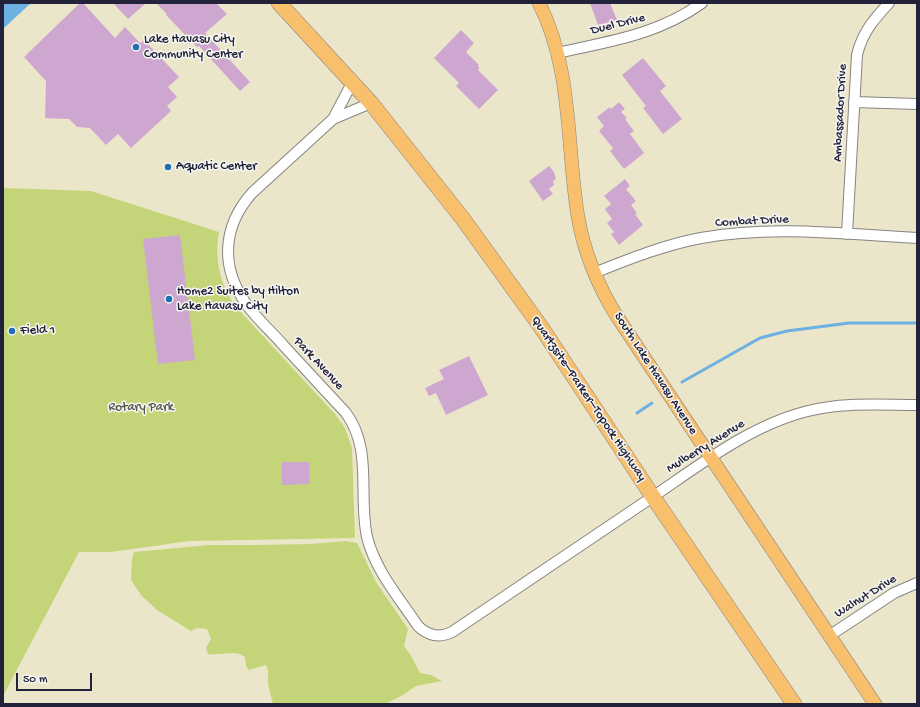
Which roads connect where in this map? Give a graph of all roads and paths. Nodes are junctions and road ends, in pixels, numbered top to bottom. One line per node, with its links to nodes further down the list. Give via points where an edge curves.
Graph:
1 (280, 3): 6 (highway)
2 (539, 3): 5 (main road, South Lake Havasu Avenue)
3 (702, 3): 5 (street, Duel Drive, via 674,20 645,33)
4 (889, 3): 7 (street, Ambassador Drive, via 869,26 860,43 856,62)
5 (558, 53): 13 (main road, South Lake Havasu Avenue, via 567,99 578,217)
6 (352, 83): 8 (highway, Quartzsite–Parker–Topock Highway); 10 (street, Park Avenue)
7 (854, 102): 9 (street); 11 (street, Ambassador Drive)
8 (371, 103): 10 (street, Park Avenue); 16 (highway, Quartzsite–Parker–Topock Highway, via 463,219 541,327)
9 (917, 104)
10 (333, 119): 18 (street, Park Avenue, via 252,193 242,206 230,234 229,263 235,284 248,306 342,408 355,429 362,452 365,527 380,569 421,629 438,636)
11 (847, 234): 12 (street, Combat Drive); 13 (street, Combat Drive, via 759,232 701,238 644,254)
12 (917, 238)
13 (594, 273): 15 (main road, South Lake Havasu Avenue, via 616,315)
14 (917, 406): 15 (street, Mulberry Avenue, via 840,406 809,410 779,420)
15 (710, 457): 16 (street, Mulberry Avenue); 19 (main road, South Lake Havasu Avenue)
16 (653, 497): 18 (street, Mulberry Avenue); 20 (highway, Quartzsite–Parker–Topock Highway)
17 (917, 582): 19 (street, Walnut Drive, via 888,597)
18 (452, 632)
19 (830, 636): 21 (main road, South Lake Havasu Avenue)
20 (794, 704)
21 (875, 704)

